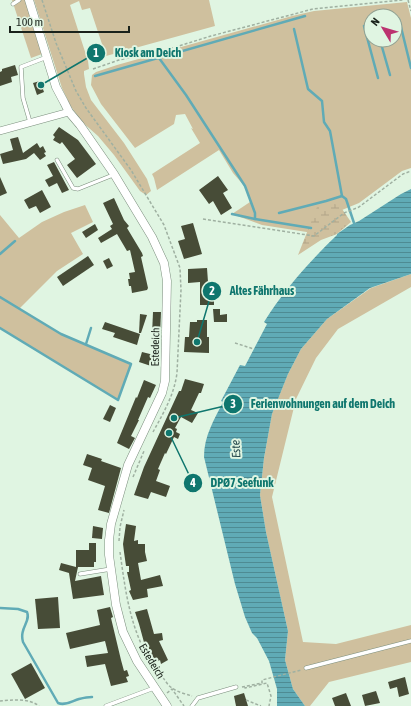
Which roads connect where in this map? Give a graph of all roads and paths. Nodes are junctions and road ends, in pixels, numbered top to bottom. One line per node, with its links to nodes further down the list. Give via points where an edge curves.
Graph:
1 (19, 0): 6 (lane)
2 (29, 0): 8 (street, Estedeich)
3 (42, 0): 17 (path, via 76,91 149,198 164,225)
4 (403, 0): 9 (path, via 306,11)
5 (408, 0): 7 (path)
6 (13, 4)
7 (411, 11)
8 (47, 57): 10 (street, Estedeich, via 56,87); 11 (lane, via 21,66 23,98)
9 (93, 69)
10 (69, 112): 11 (street); 15 (street, Estedeich)
11 (30, 122): 12 (street)
12 (0, 131)
13 (57, 160): 15 (lane, via 73,188 78,189)
14 (411, 171): 16 (path, via 402,174 359,207 344,213 314,236)
15 (114, 174): 21 (street, Estedeich, via 152,237 164,263 167,281 166,381 123,478 110,535)
16 (203, 219)
17 (180, 268)
18 (235, 344): 19 (path)
19 (254, 349)
20 (120, 552): 29 (path, via 134,625 147,656)
21 (111, 570): 22 (lane); 28 (street, Estedeich, via 123,632 137,661)
22 (80, 574)
23 (411, 641): 24 (lane)
24 (306, 668)
25 (297, 671): 27 (path)
26 (236, 687): 27 (path); 31 (lane)
27 (245, 687): 42 (path, via 267,683 271,696)
28 (155, 688): 36 (lane); 37 (street, Estedeich)
29 (172, 689): 30 (path); 31 (path); 38 (path)
30 (165, 694)
31 (198, 698): 39 (lane)
32 (246, 700): 34 (path)
33 (0, 701): 35 (path, via 17,700)
34 (256, 704): 40 (path); 41 (path)
35 (39, 706)
36 (106, 706)
37 (167, 706)
38 (184, 706)
39 (192, 706)
40 (254, 706)
41 (261, 706)
42 (269, 706)

